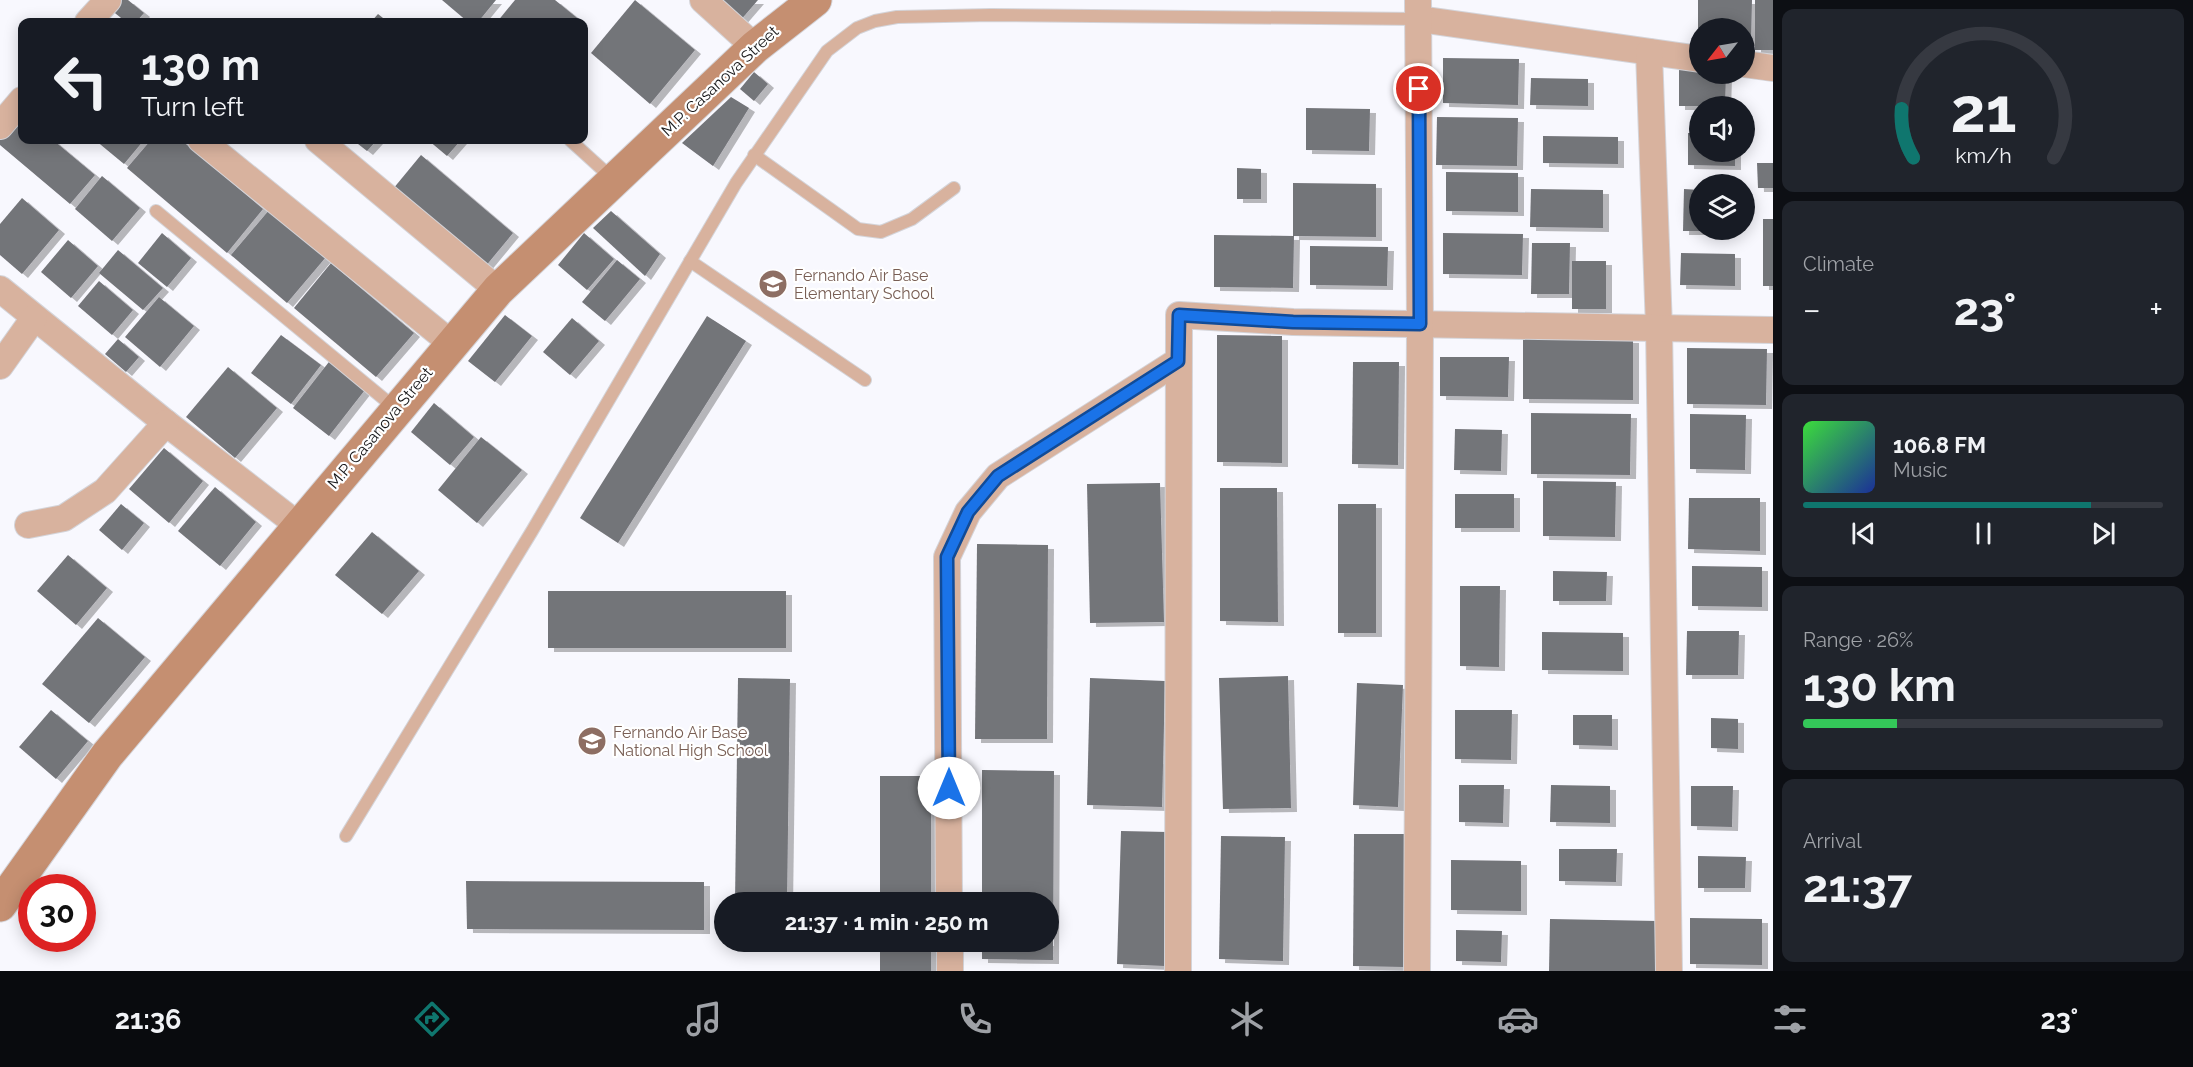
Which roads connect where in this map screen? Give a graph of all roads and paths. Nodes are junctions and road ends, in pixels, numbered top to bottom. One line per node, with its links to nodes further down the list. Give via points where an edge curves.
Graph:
1 (108, 0): 5 (street)
2 (703, 0): 6 (street)
3 (815, 0): 6 (street, M.P. Casanova Street)
4 (1418, 9): 7 (street); 16 (lane, via 897,17 875,21 857,28 827,51); 24 (street)
5 (92, 18)
6 (755, 47): 17 (street, M.P. Casanova Street)
7 (1649, 52): 8 (street); 25 (street)
8 (1689, 57)
9 (1755, 66): 10 (street)
10 (1773, 68)
11 (18, 105): 12 (street)
12 (0, 126)
13 (206, 144): 27 (street)
14 (323, 144): 22 (street)
15 (574, 144): 17 (lane)
16 (754, 155): 18 (lane, via 858,229 881,232 912,219); 20 (lane)
17 (615, 181): 22 (street, M.P. Casanova Street)
18 (954, 188)
19 (156, 211): 31 (lane)
20 (690, 261): 30 (lane); 35 (lane, via 532,531)
21 (0, 289): 23 (street)
22 (498, 290): 27 (street, M.P. Casanova Street)
23 (34, 318): 29 (street); 32 (street)
24 (1420, 324): 25 (street); 28 (street, via 1179,315); 41 (street)
25 (1659, 328): 26 (street); 42 (street)
26 (1773, 330)
27 (451, 343): 31 (street, M.P. Casanova Street)
28 (1178, 361): 36 (street, via 998,476 968,512 947,557); 40 (street)
29 (0, 366)
30 (865, 380)
31 (396, 409): 34 (street, M.P. Casanova Street)
32 (166, 423): 33 (street, via 105,491 64,518); 34 (street)
33 (28, 525)
34 (298, 525): 37 (street, M.P. Casanova Street, via 107,755)
35 (346, 836)
36 (949, 892)
37 (0, 905)
38 (950, 952): 39 (street)
39 (950, 971)
40 (1178, 971)
41 (1417, 971)
42 (1669, 971)

